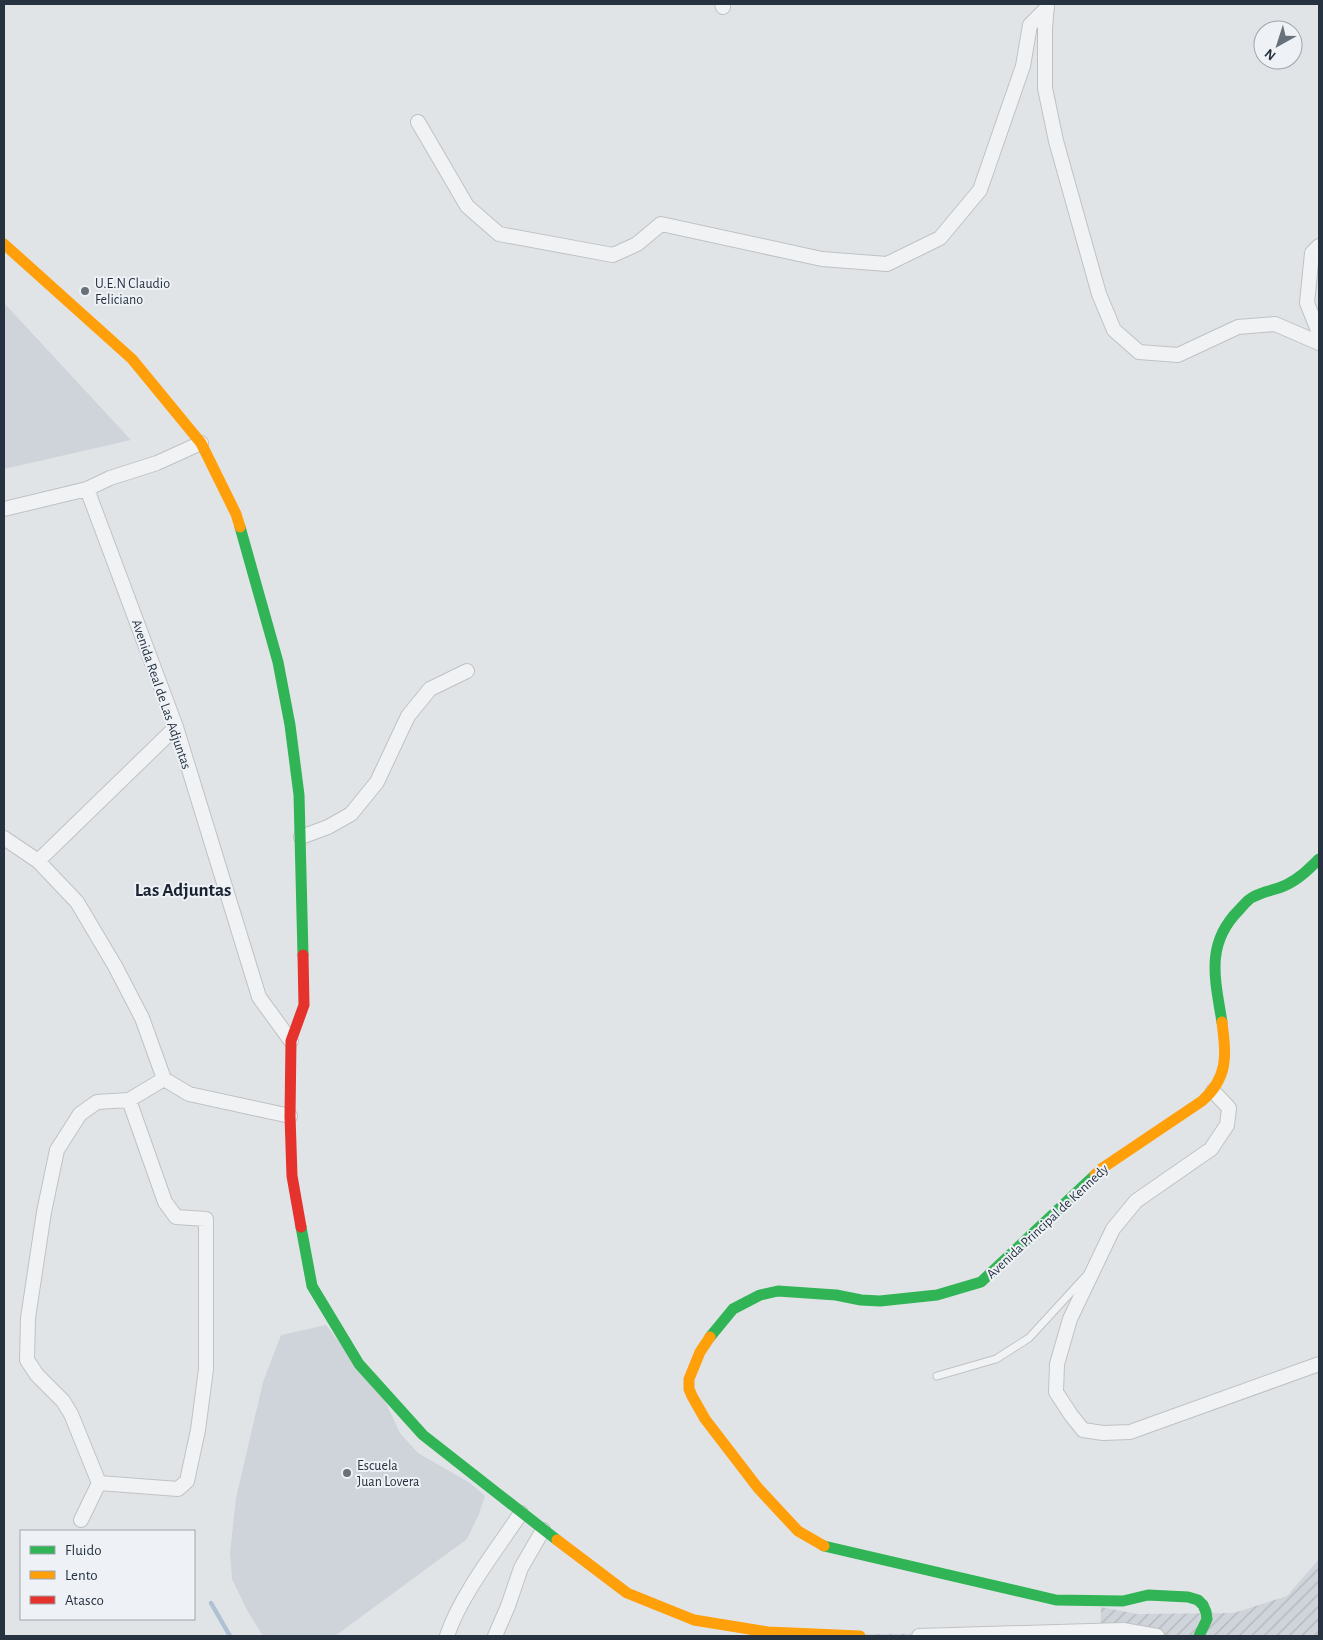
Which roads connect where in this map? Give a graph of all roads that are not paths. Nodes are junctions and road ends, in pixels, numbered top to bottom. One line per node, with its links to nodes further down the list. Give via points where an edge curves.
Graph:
1 (1047, 6): 2 (street, via 1030,25 1024,66 980,190 940,238 887,264 822,259 661,224 637,244 613,255 499,234 467,206); 6 (street, via 1045,88 1056,141 1098,294 1114,330 1139,352 1178,355 1238,327 1275,324)
2 (418, 122)
3 (4, 244): 7 (street, via 132,359)
4 (1319, 246): 5 (street, via 1312,253 1308,303)
5 (1319, 332)
6 (1319, 343)
7 (201, 443): 8 (street); 12 (street, via 236,514 278,662 290,725)
8 (87, 489): 9 (street); 11 (street, Avenida Real de Las Adjuntas)
9 (4, 508)
10 (467, 671): 12 (street, via 430,688 408,716 377,782 350,814)
11 (176, 726): 15 (street); 16 (street, Avenida Real de Las Adjuntas, via 259,997)
12 (301, 837): 16 (street, via 304,1005)
13 (4, 838): 15 (street)
14 (1319, 859): 18 (street, Avenida Principal de Kennedy, via 1286,884 1252,897 1226,926 1214,964 1224,1050 1223,1071)
15 (38, 860): 17 (street, via 77,902 115,966 142,1018)
16 (291, 1041): 20 (street)
17 (164, 1079): 19 (street); 20 (street, via 189,1094)
18 (1213, 1091): 21 (street, via 1229,1108 1228,1125 1211,1149 1136,1201 1113,1229); 33 (street, Avenida Principal de Kennedy, via 1101,1169 981,1282 937,1295 900,1300 861,1300 778,1291 760,1295 733,1309 716,1328 700,1352 689,1379 689,1389 705,1419 758,1488 798,1531 822,1545 1056,1600 1123,1600 1148,1595 1188,1597 1198,1600 1206,1612 1207,1619)
19 (129, 1100): 24 (street, via 97,1102 80,1114 57,1150 28,1318 27,1360 37,1375 63,1400); 24 (street, via 165,1202 176,1217 206,1219 206,1369 198,1430 186,1481 178,1490)
20 (290, 1116): 25 (street, via 292,1176 312,1286 359,1364 423,1435)
21 (1095, 1266): 22 (street, via 1070,1319 1057,1364 1056,1392 1083,1430 1130,1432); 23 (lane, via 1030,1338 996,1359)
22 (1319, 1364)
23 (937, 1376)
24 (99, 1483): 26 (street)
25 (521, 1513): 27 (street); 28 (street, via 473,1584)
26 (81, 1520)
27 (543, 1530): 29 (street, via 520,1568); 30 (street, via 627,1593 694,1620 768,1632)
28 (447, 1636)
29 (495, 1636)
30 (860, 1636)
31 (919, 1636): 32 (street, via 1123,1630)
32 (1157, 1636)
33 (1199, 1636)

